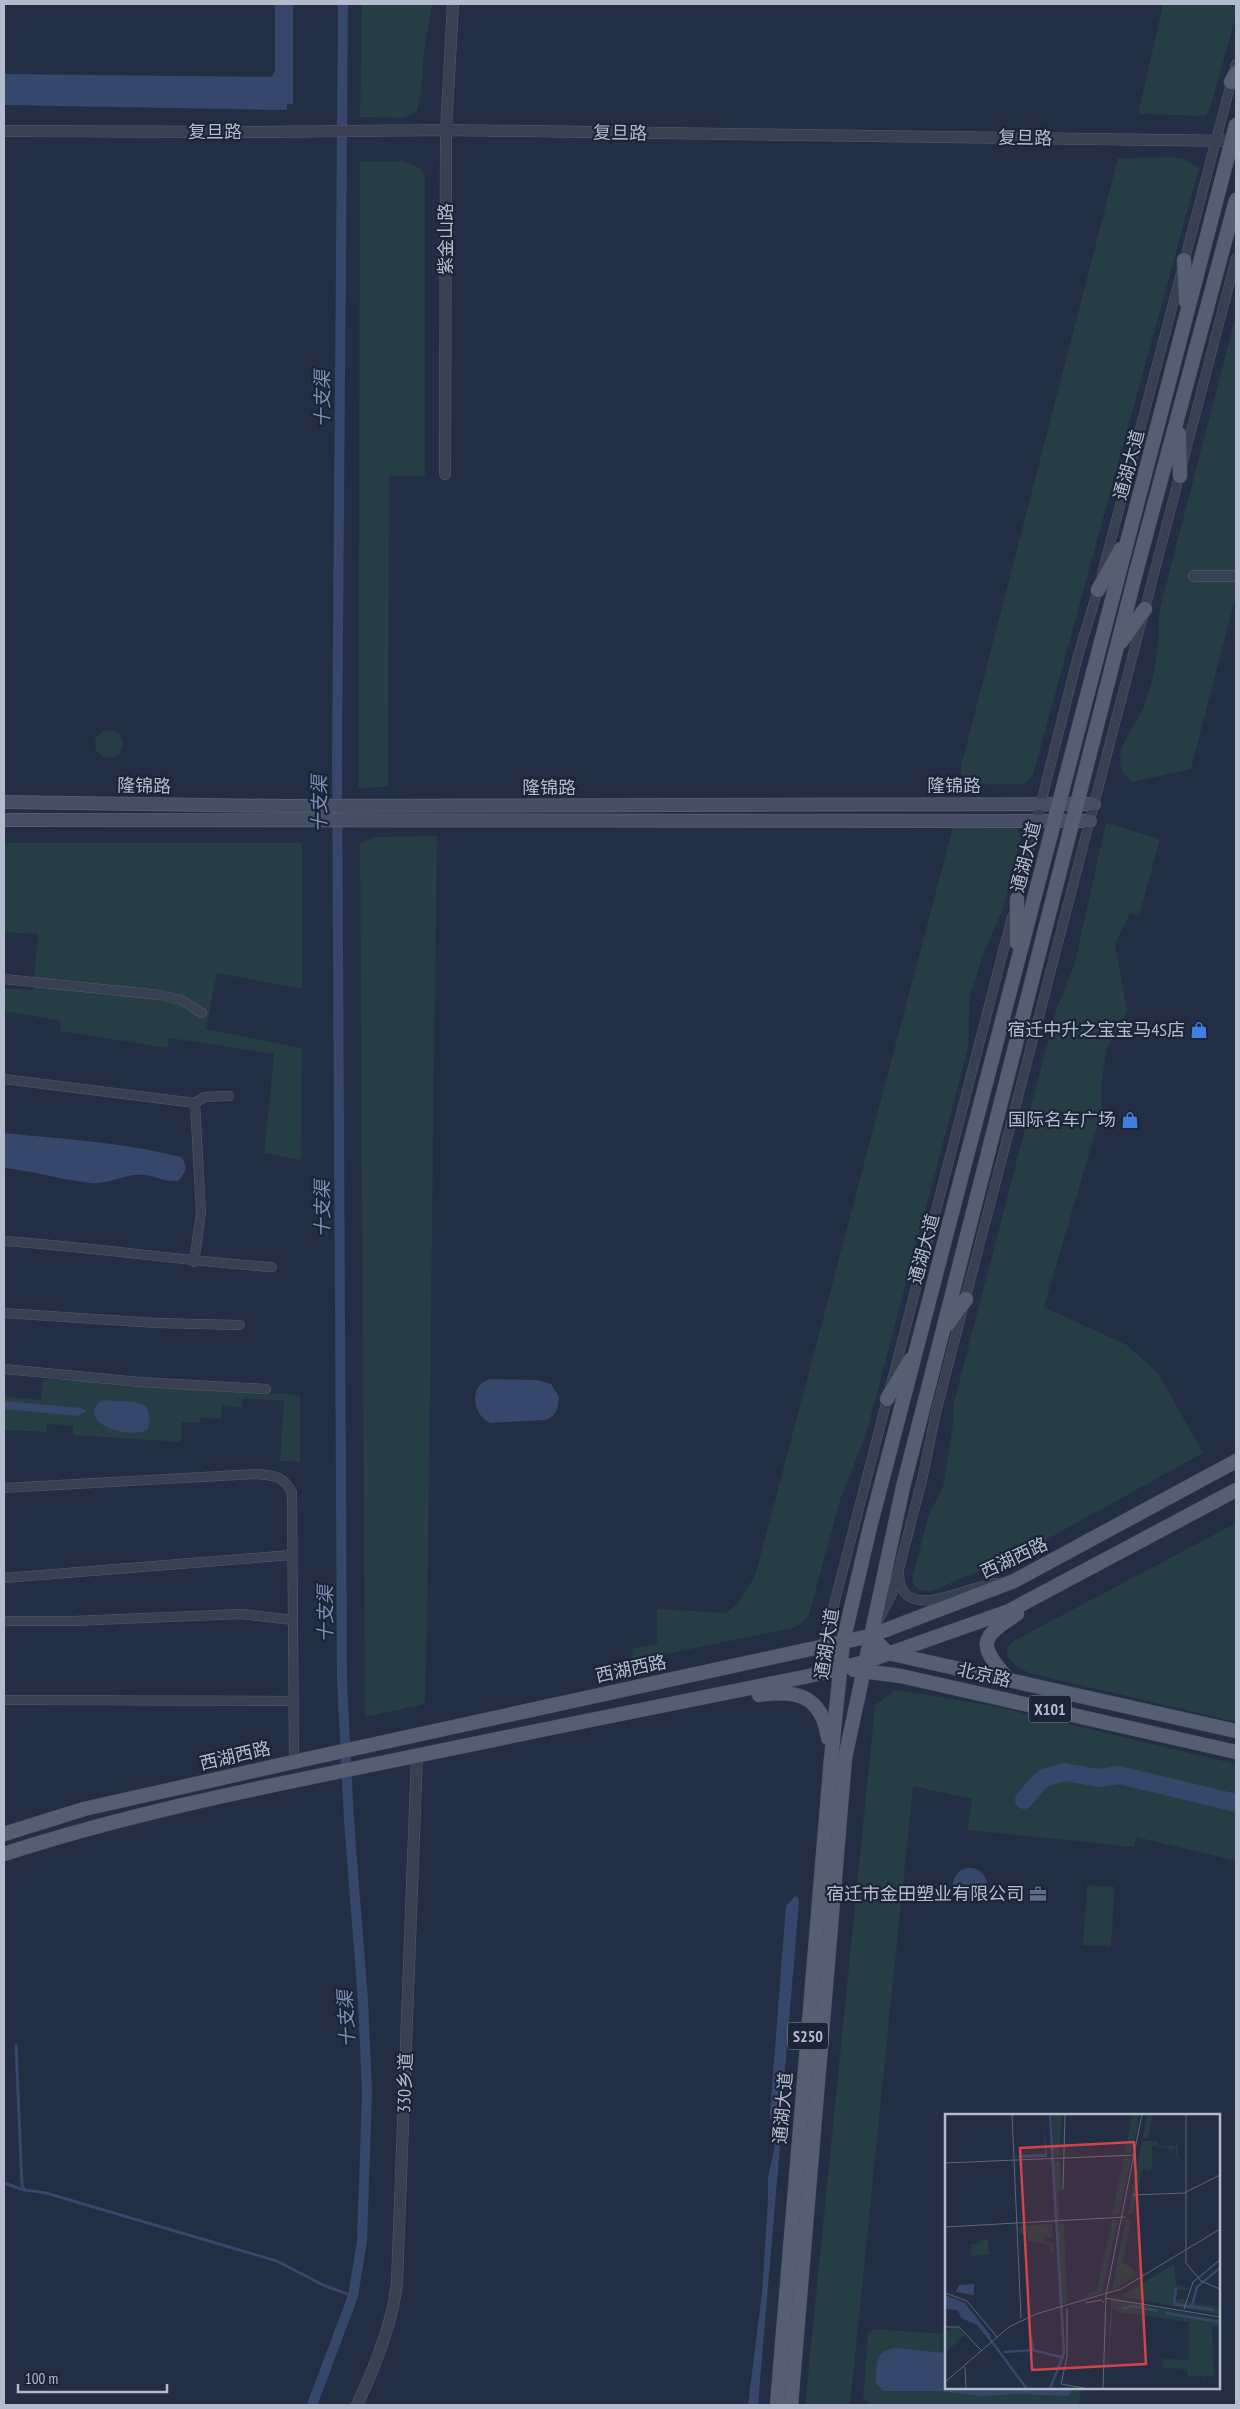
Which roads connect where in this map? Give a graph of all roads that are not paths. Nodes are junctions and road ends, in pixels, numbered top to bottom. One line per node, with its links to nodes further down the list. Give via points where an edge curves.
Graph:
1 (453, 4): 5 (street, 紫金山路)
2 (1236, 64): 3 (street)
3 (1234, 78): 7 (street)
4 (1236, 125): 8 (main road, 通湖大道)
5 (446, 130): 6 (street, 复旦路); 7 (street, 复旦路); 14 (street, 紫金山路)
6 (4, 131)
7 (1216, 140): 8 (street, 复旦路); 11 (street)
8 (1234, 141): 12 (main road, 通湖大道)
9 (1236, 200): 13 (main road, 通湖大道)
10 (1236, 258): 15 (street)
11 (1184, 260): 12 (main road); 19 (street)
12 (1187, 317): 16 (main road, 通湖大道)
13 (1178, 420): 15 (main road); 21 (main road, 通湖大道)
14 (445, 474)
15 (1180, 476): 20 (street)
16 (1130, 534): 19 (main road); 24 (main road, 通湖大道)
17 (1236, 569): 18 (street, via 1194,572)
18 (1236, 576)
19 (1098, 590): 23 (street, via 1078,656)
20 (1145, 609): 21 (main road); 26 (street)
21 (1117, 647): 25 (main road, 通湖大道)
22 (4, 802): 23 (main road, 隆锦路, via 281,806)
23 (1042, 803): 24 (main road, 隆锦路); 28 (street)
24 (1059, 804): 25 (main road, 隆锦路); 29 (main road, 通湖大道)
25 (1078, 804): 26 (main road, 隆锦路); 30 (main road, 通湖大道)
26 (1094, 804): 31 (street)
27 (4, 820): 28 (main road, 隆锦路)
28 (1038, 820): 29 (main road, 隆锦路); 32 (street)
29 (1054, 820): 30 (main road, 隆锦路); 33 (main road, 通湖大道)
30 (1074, 820): 31 (main road, 隆锦路); 45 (main road, 通湖大道)
31 (1090, 821): 42 (street)
32 (1017, 899): 33 (main road); 49 (street)
33 (1017, 966): 46 (main road, 通湖大道)
34 (4, 979): 35 (street, via 160,995 181,1000)
35 (202, 1014)
36 (4, 1079): 38 (street)
37 (229, 1096): 38 (street, via 204,1097)
38 (195, 1104): 40 (street, via 201,1213)
39 (4, 1241): 40 (street)
40 (194, 1262): 41 (street)
41 (272, 1267)
42 (966, 1298): 45 (main road); 54 (street)
43 (4, 1313): 44 (street)
44 (240, 1325)
45 (942, 1333): 60 (main road, 通湖大道)
46 (919, 1344): 49 (main road); 61 (main road, 通湖大道)
47 (4, 1369): 48 (street, via 140,1382)
48 (266, 1388)
49 (887, 1400): 62 (street)
50 (1236, 1461): 56 (main road, 西湖西路)
51 (4, 1488): 53 (street, via 275,1475 284,1480 292,1492)
52 (1236, 1490): 57 (main road, 西湖西路)
53 (292, 1555): 55 (street); 58 (street)
54 (899, 1569): 56 (street, via 904,1594 920,1601 982,1585); 60 (street, via 892,1594)
55 (4, 1578)
56 (1014, 1581): 60 (main road, 西湖西路)
57 (1039, 1596): 63 (main road, 西湖西路, via 1010,1611); 66 (main road, via 989,1633 987,1639 993,1662)
58 (293, 1620): 59 (street, via 242,1614 73,1622); 68 (street)
59 (4, 1621)
60 (870, 1636): 61 (main road, 西湖西路); 63 (main road); 64 (main road, 通湖大道 / S250)
61 (843, 1642): 62 (main road, 西湖西路); 65 (main road, 通湖大道)
62 (823, 1646): 74 (main road, 西湖西路)
63 (888, 1654): 64 (main road, 西湖西路); 66 (main road, 北京路 / X101)
64 (864, 1666): 65 (main road, 西湖西路); 71 (main road, 北京路 / X101); 79 (main road, 通湖大道 / S250, via 845,1758)
65 (840, 1668): 69 (main road, 西湖西路); 73 (main road, 通湖大道 / S250)
66 (1008, 1679): 70 (main road, 北京路 / X101)
67 (4, 1700): 68 (street)
68 (293, 1701): 74 (street)
69 (627, 1714): 72 (main road, 西湖西路); 73 (main road, via 665,1713 776,1692 791,1693 804,1698 822,1713 826,1720)
70 (1236, 1731)
71 (1236, 1752)
72 (417, 1755): 76 (main road, 西湖西路, via 130,1816); 77 (street, 330乡道, via 397,2282 376,2360)
73 (831, 1760): 78 (main road, 通湖大道 / S250)
74 (294, 1762): 75 (main road, 西湖西路, via 84,1810)
75 (4, 1834)
76 (4, 1854)
77 (357, 2405)
78 (777, 2405)
79 (791, 2405)

